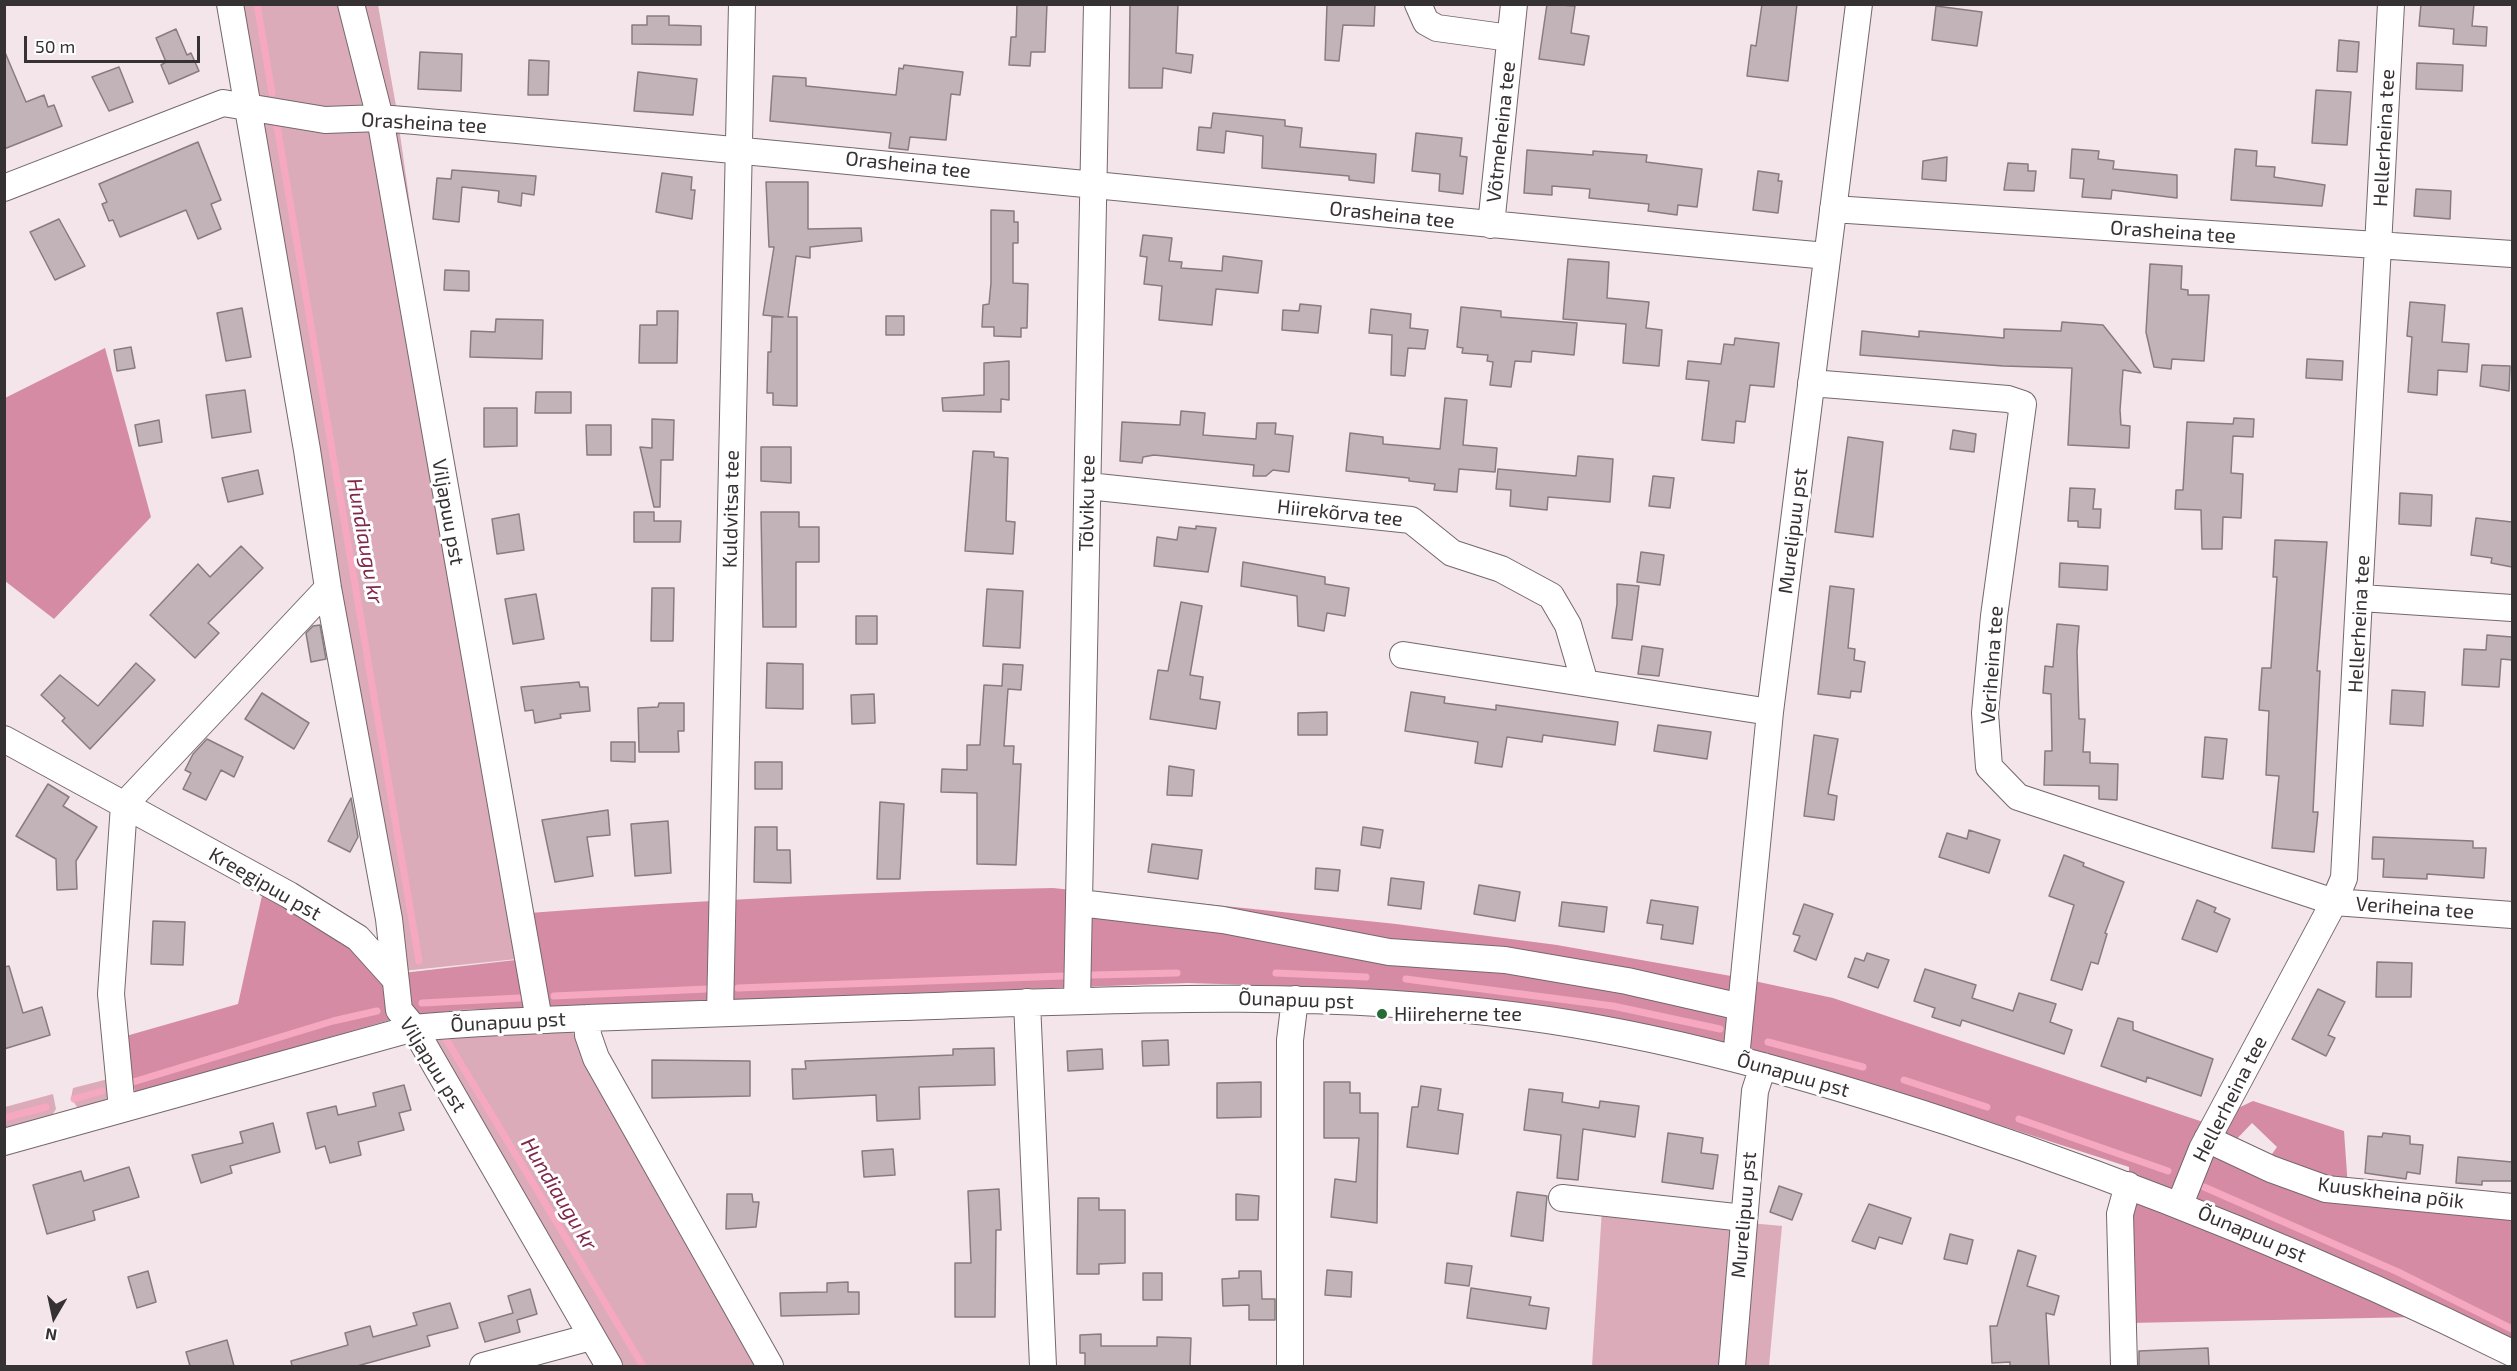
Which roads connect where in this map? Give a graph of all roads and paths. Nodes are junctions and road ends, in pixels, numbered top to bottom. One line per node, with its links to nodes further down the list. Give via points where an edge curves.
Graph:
1 (230, 4): 10 (street, Viljapuu pst)
2 (351, 4): 11 (street, Viljapuu pst)
3 (741, 4): 12 (street, Kuldvitsa tee)
4 (1096, 4): 13 (street, Tõlviku tee)
5 (1418, 4): 9 (street, Võtmeheina tee, via 1426,21 1437,28)
6 (1514, 4): 9 (street, Võtmeheina tee)
7 (1859, 4): 15 (street, Murelipuu pst)
8 (2391, 4): 17 (street, Hellerheina tee)
9 (1510, 38): 16 (street, Võtmeheina tee)
10 (249, 105): 11 (street, Orasheina tee, via 325,120); 14 (street, Orasheina tee, via 223,103); 22 (street, Viljapuu pst)
11 (380, 118): 12 (street, Orasheina tee); 40 (street, Viljapuu pst)
12 (739, 148): 13 (street, Orasheina tee); 38 (street, Kuldvitsa tee)
13 (1093, 183): 16 (street, Orasheina tee); 21 (street, Tõlviku tee)
14 (4, 188)
15 (1833, 209): 17 (street, Orasheina tee); 19 (street, Murelipuu pst)
16 (1491, 225): 19 (street, Orasheina tee)
17 (2378, 245): 18 (street, Orasheina tee); 23 (street, Hellerheina tee)
18 (2512, 254)
19 (1827, 256): 20 (street, Murelipuu pst)
20 (1811, 383): 27 (street, Murelipuu pst); 31 (street, Veriheina tee, via 2008,399 2023,404 1985,712 1989,767 2018,797)
21 (1088, 486): 26 (street, Hiirekõrva tee, via 1411,520 1452,553 1501,569 1551,596 1568,625); 30 (street, Tõlviku tee)
22 (328, 588): 29 (street); 33 (street, Viljapuu pst, via 388,919)
23 (2361, 598): 24 (street); 31 (street, Hellerheina tee, via 2344,878)
24 (2512, 608)
25 (1403, 655): 26 (street)
26 (1585, 683): 27 (street)
27 (1770, 712): 37 (street, Murelipuu pst)
28 (4, 739): 29 (street, Kreegipuu pst)
29 (124, 805): 33 (street, Kreegipuu pst, via 289,895 358,938); 44 (street, via 111,994)
30 (1080, 903): 35 (street, Tõlviku tee); 37 (street, via 1223,920 1389,952 1504,960 1627,981)
31 (2334, 903): 32 (street, Veriheina tee); 45 (street, Hellerheina tee)
32 (2512, 915)
33 (394, 978): 41 (street, Viljapuu pst, via 399,1010)
34 (1295, 999): 35 (street, Õunapuu pst); 42 (street, Õunapuu pst, via 1523,1016); 58 (street, via 1290,1040)
35 (1077, 1001): 36 (street, Õunapuu pst)
36 (1027, 1002): 38 (street, Õunapuu pst); 57 (street)
37 (1741, 1007): 42 (street, Murelipuu pst)
38 (720, 1013): 39 (street, Õunapuu pst)
39 (587, 1018): 40 (street, Õunapuu pst); 56 (street, via 596,1058)
40 (539, 1020): 41 (street, Õunapuu pst)
41 (414, 1028): 44 (street, Õunapuu pst); 52 (street, Viljapuu pst)
42 (1736, 1058): 43 (street, Õunapuu pst)
43 (1762, 1066): 47 (street, Õunapuu pst, via 1889,1102); 51 (street, Murelipuu pst, via 1755,1090)
44 (122, 1109): 46 (street, Õunapuu pst)
45 (2207, 1139): 49 (street, Hellerheina tee); 50 (street, Kuuskheina põik, via 2326,1189)
46 (4, 1142)
47 (2128, 1185): 49 (street, Õunapuu pst); 60 (street, via 2120,1214)
48 (1562, 1197): 51 (street)
49 (2180, 1204): 53 (street, Õunapuu pst, via 2414,1304)
50 (2512, 1207)
51 (1744, 1218): 59 (street, Murelipuu pst)
52 (591, 1337): 54 (street); 55 (street, Viljapuu pst)
53 (2512, 1353)
54 (483, 1366)
55 (609, 1366)
56 (770, 1366)
57 (1043, 1366)
58 (1290, 1366)
59 (1732, 1366)
60 (2124, 1366)

